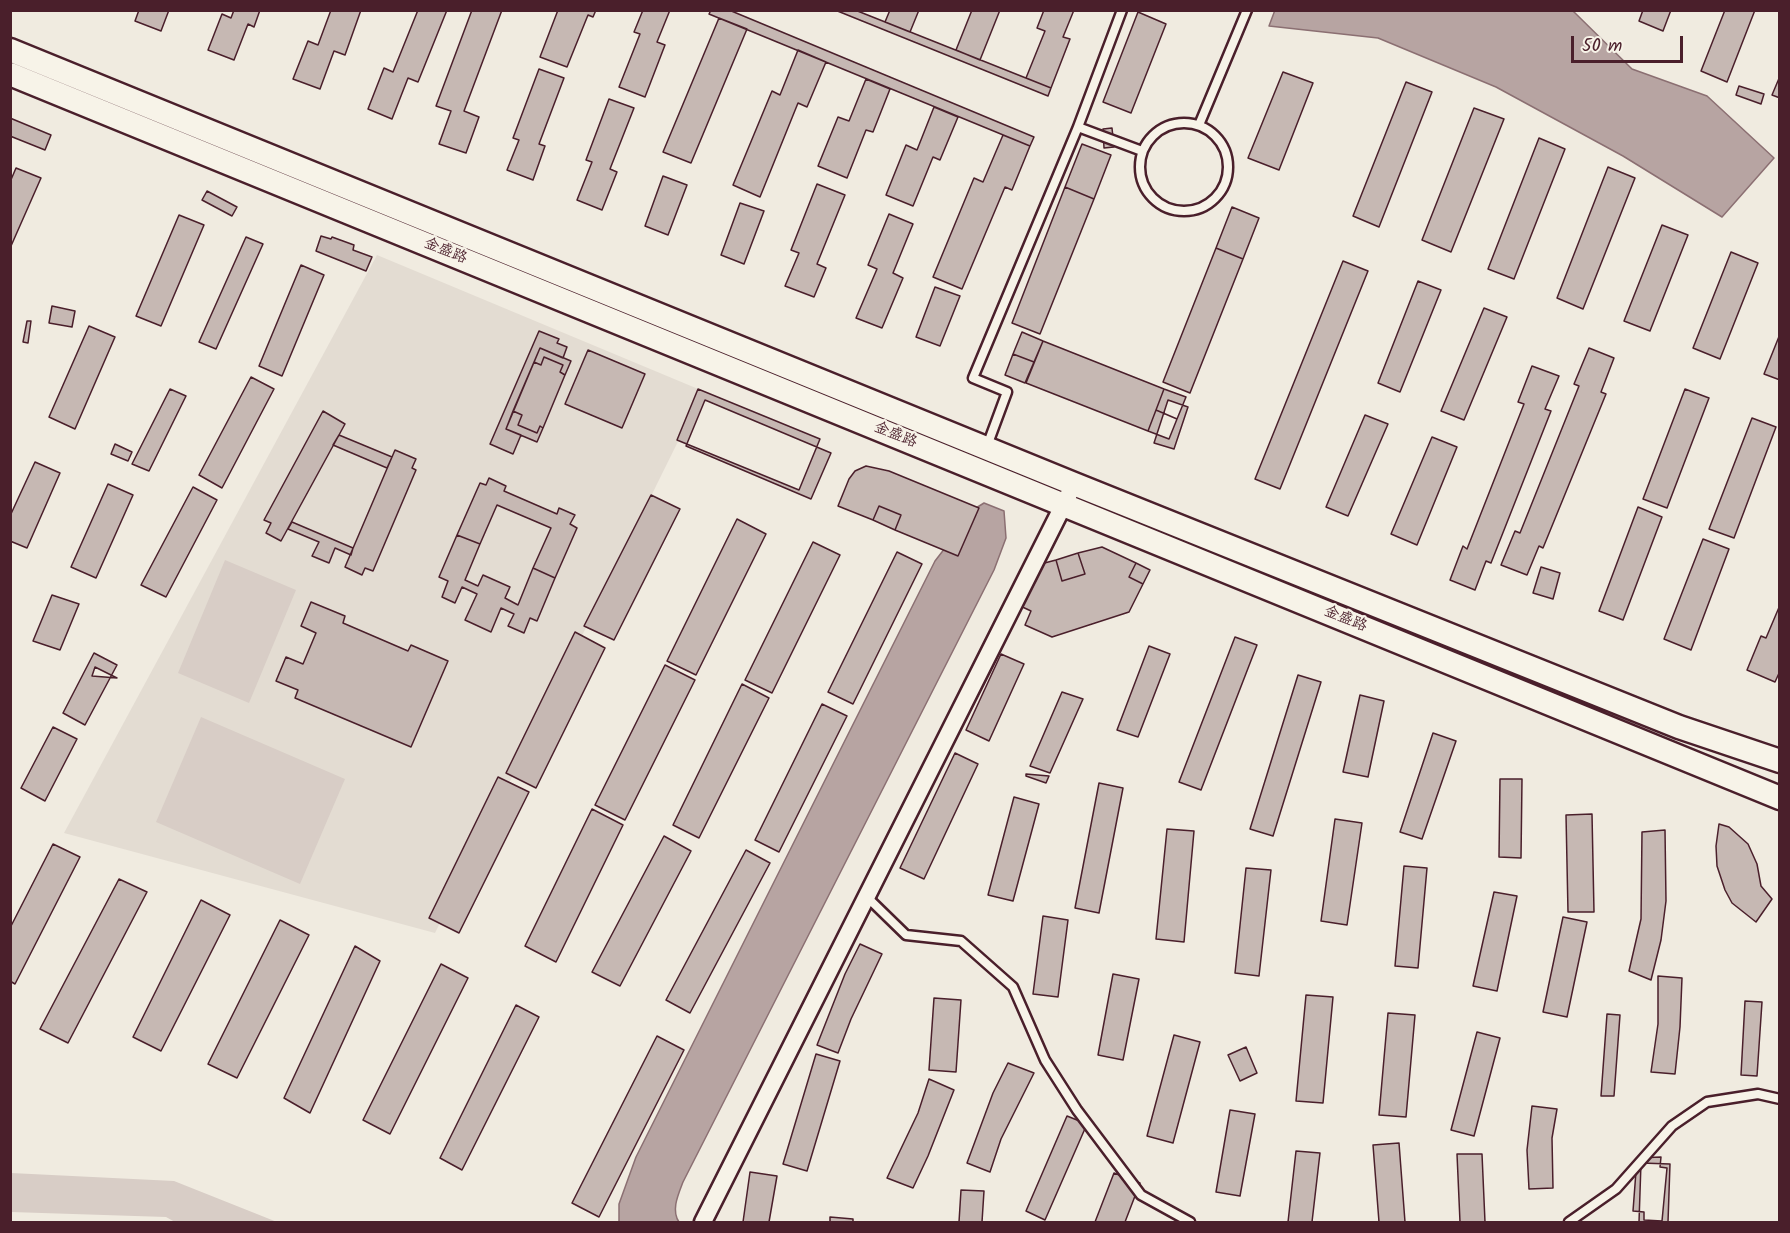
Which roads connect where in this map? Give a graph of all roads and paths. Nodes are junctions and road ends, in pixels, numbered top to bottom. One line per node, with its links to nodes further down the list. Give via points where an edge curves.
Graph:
1 (1122, 10): 6 (lane)
2 (1248, 10): 5 (lane)
3 (10, 50): 8 (street, 金盛路)
4 (10, 74): 10 (street, 金盛路)
5 (1200, 125): 7 (lane, via 1182,122 1166,126 1151,136); 7 (lane, via 1214,134 1224,148 1228,165 1221,190 1202,207 1176,210 1153,199 1143,185 1139,168)
6 (1078, 127): 7 (lane); 8 (lane, via 973,378 1007,392)
7 (1142, 151)
8 (986, 448): 9 (street, 金盛路)
9 (1074, 484): 10 (street); 11 (street, 金盛路, via 1679,727)
10 (1064, 505): 12 (street, 金盛路); 13 (street)
11 (1779, 761)
12 (1779, 798)
13 (867, 897): 15 (street); 16 (lane, via 906,935 961,941 1013,987 1045,1060 1091,1129 1141,1195)
14 (1779, 1100): 17 (lane, via 1758,1094 1707,1102 1672,1126 1616,1189)
15 (704, 1222)
16 (1190, 1222)
17 (1569, 1222)

